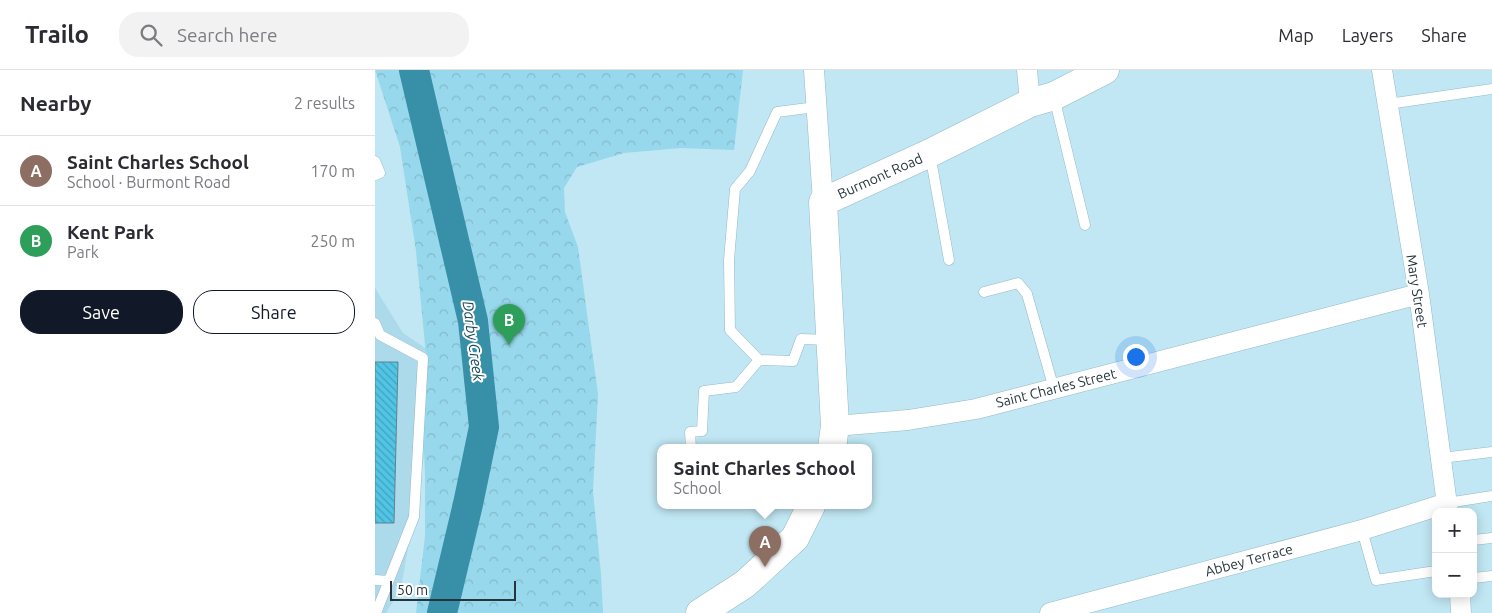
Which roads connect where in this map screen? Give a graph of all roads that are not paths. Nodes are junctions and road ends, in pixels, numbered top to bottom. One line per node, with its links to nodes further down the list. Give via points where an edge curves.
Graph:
1 (814, 70): 8 (street)
2 (1027, 70): 6 (street)
3 (1105, 70): 6 (street, Burmont Road)
4 (1383, 70): 7 (street, Mary Street)
5 (1492, 89): 7 (lane)
6 (1042, 100): 9 (street, Burmont Road); 13 (lane)
7 (1388, 104): 16 (street, Mary Street)
8 (817, 107): 12 (street); 20 (lane, via 777,112 750,171 735,189 729,260 730,330)
9 (930, 153): 12 (street, Burmont Road); 14 (lane)
10 (375, 161): 11 (lane, via 380,173)
11 (375, 176)
12 (823, 202): 19 (street, Burmont Road)
13 (1085, 225)
14 (949, 260)
15 (983, 292): 21 (lane, via 1018,283 1027,294)
16 (1419, 294): 21 (street, Saint Charles Street); 25 (street, Mary Street)
17 (375, 323): 18 (lane)
18 (378, 335): 36 (lane, via 423,358 414,517)
19 (831, 340): 20 (lane, via 801,339 793,361); 22 (street, Burmont Road)
20 (759, 360): 23 (lane, via 736,387 704,391 702,431 690,432)
21 (1054, 389): 22 (street, Saint Charles Street, via 976,409)
22 (834, 437)
23 (691, 444)
24 (1492, 452): 25 (lane)
25 (1441, 458): 27 (street, Mary Street)
26 (1492, 496): 27 (lane)
27 (1448, 507): 29 (street, Abbey Terrace)
28 (810, 509): 39 (street, via 795,538 745,584)
29 (1363, 530): 32 (lane, via 1376,580); 40 (street, Abbey Terrace)
30 (1492, 538): 31 (lane)
31 (1477, 540)
32 (1432, 572)
33 (1492, 576): 34 (lane)
34 (1477, 578)
35 (375, 580): 36 (lane)
36 (388, 581): 38 (lane)
37 (1460, 598): 41 (street)
38 (376, 613)
39 (700, 613)
40 (1050, 613)
41 (1461, 613)

